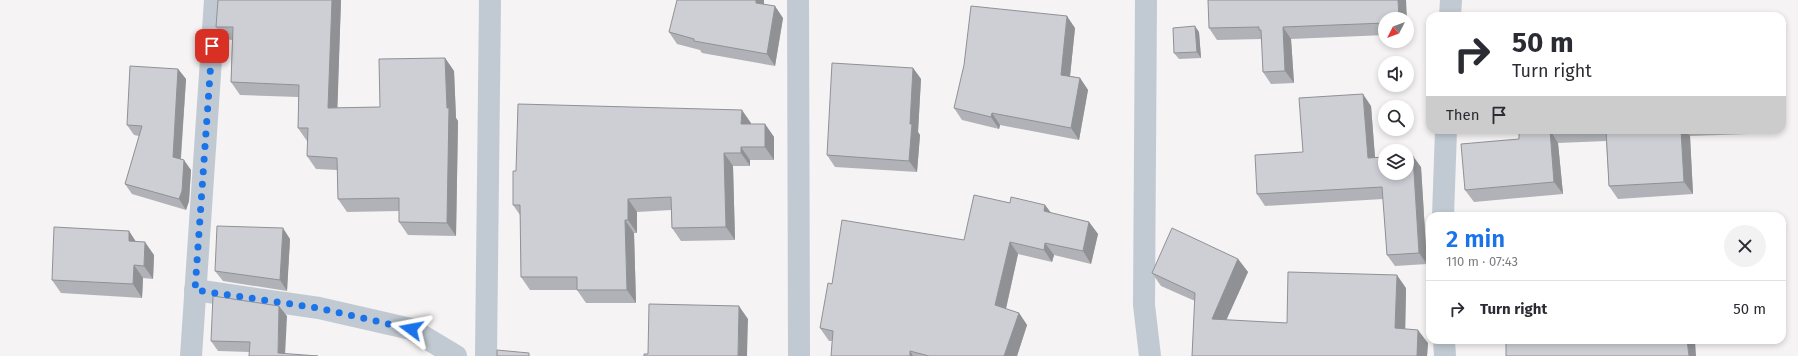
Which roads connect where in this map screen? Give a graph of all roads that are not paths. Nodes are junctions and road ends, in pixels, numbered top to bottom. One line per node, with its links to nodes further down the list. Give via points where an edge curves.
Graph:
1 (215, 0): 9 (street)
2 (490, 0): 13 (street)
3 (798, 0): 14 (street)
4 (1146, 0): 15 (street, via 1144,305)
5 (1451, 0): 6 (street)
6 (1450, 12)
7 (1446, 134): 8 (street)
8 (1443, 212)
9 (195, 290): 11 (street); 12 (street, via 318,308 411,329)
10 (1444, 344): 16 (street)
11 (191, 356)
12 (456, 356)
13 (486, 356)
14 (799, 356)
15 (1150, 356)
16 (1445, 356)

